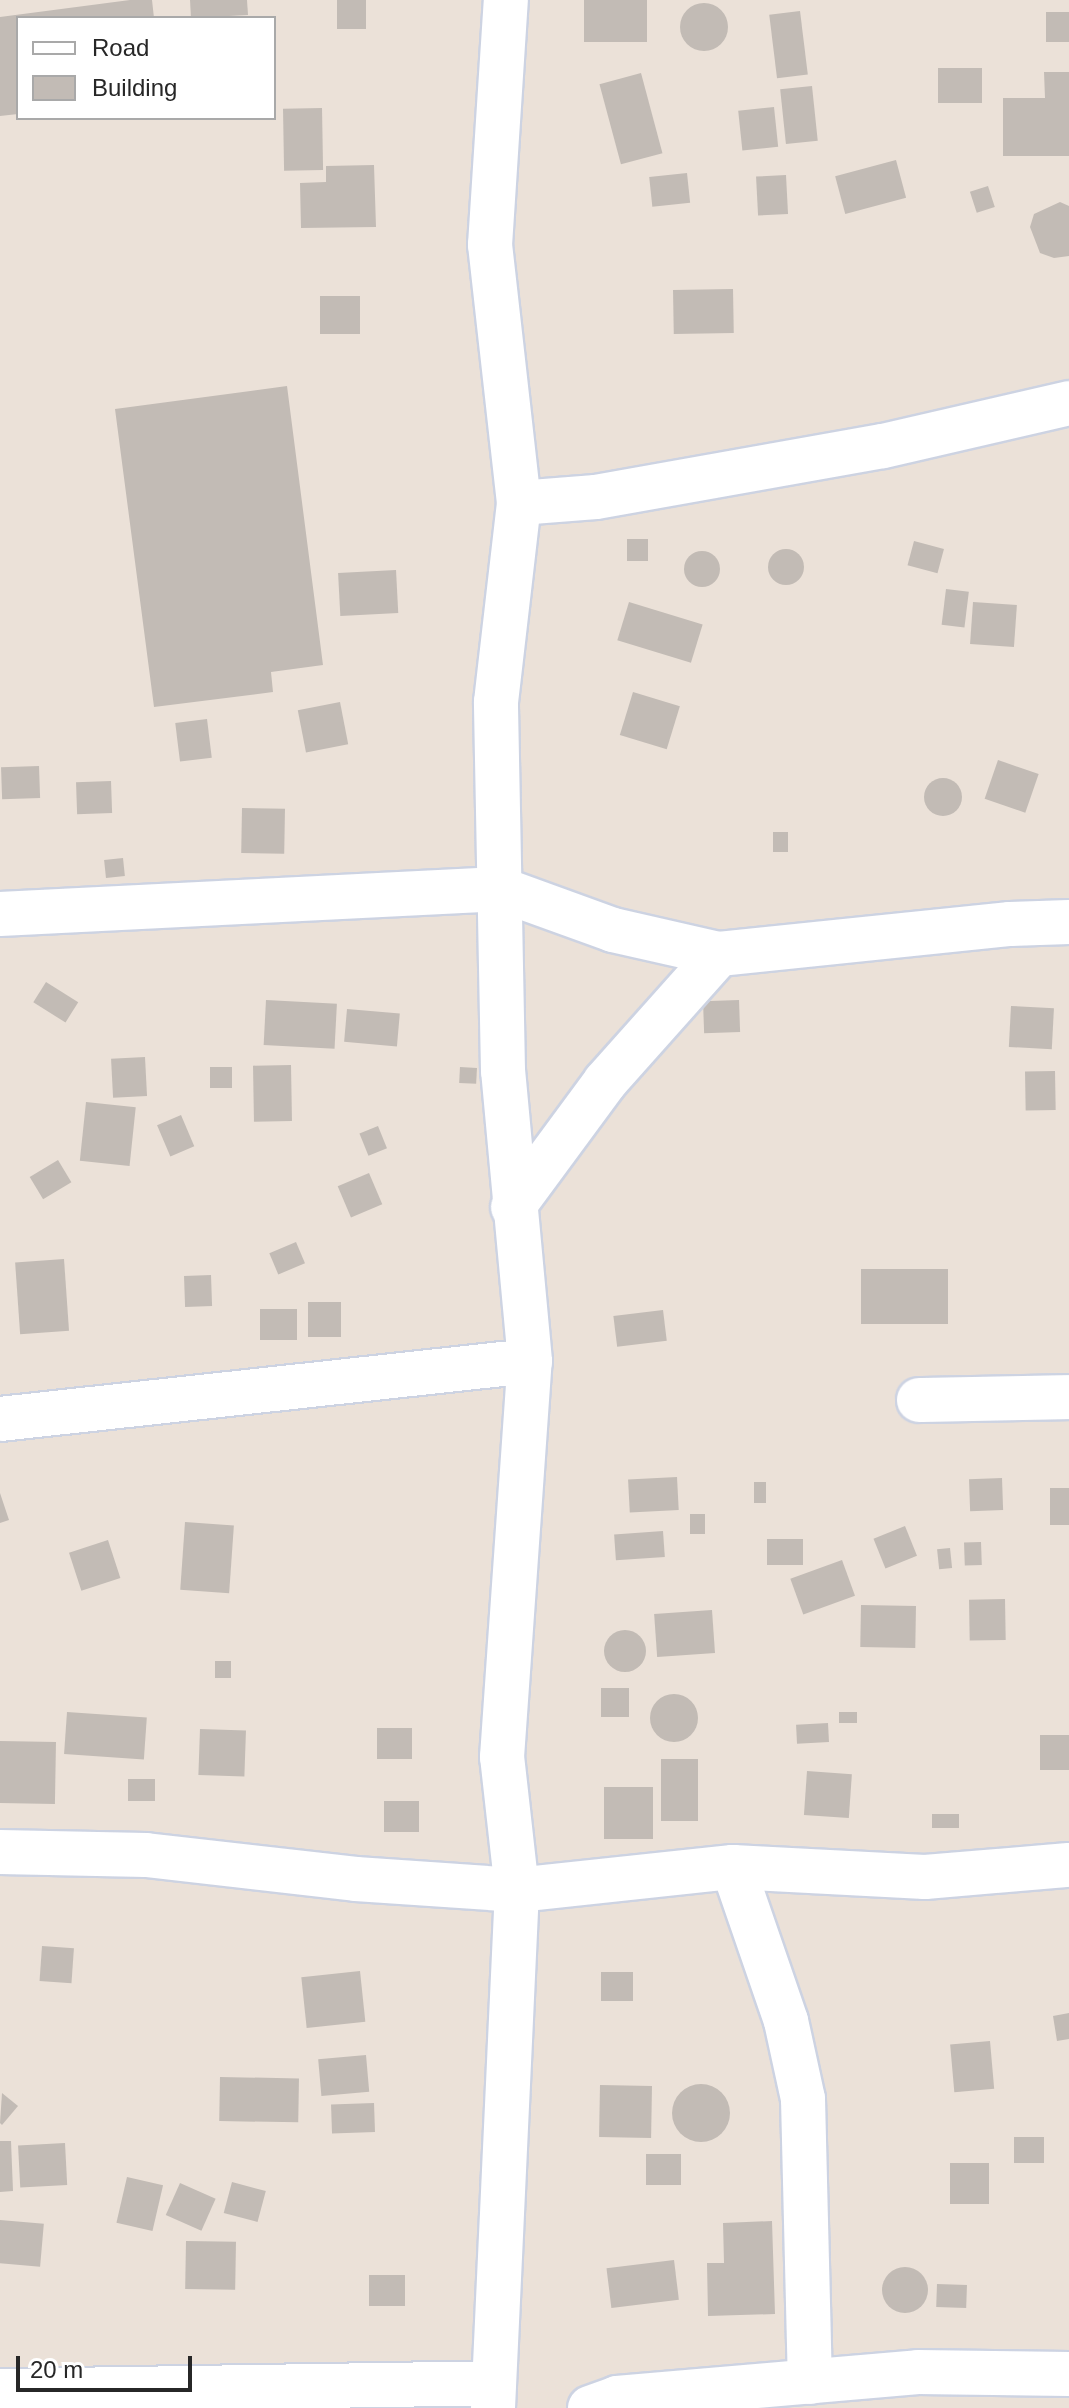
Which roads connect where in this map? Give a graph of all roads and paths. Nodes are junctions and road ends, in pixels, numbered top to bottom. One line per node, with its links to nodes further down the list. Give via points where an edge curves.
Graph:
1 (506, 0): 3 (street, via 490,245)
2 (1069, 403): 3 (street, via 867,449 596,497)
3 (519, 503): 4 (street, via 496,702)
4 (500, 889): 5 (street); 7 (street, via 613,930); 8 (street, via 503,1071)
5 (0, 914)
6 (1069, 922): 7 (street)
7 (719, 954): 8 (street, via 605,1082)
8 (513, 1207): 9 (street)
9 (530, 1361): 12 (street); 16 (street, via 502,1757)
10 (1069, 1397): 11 (street)
11 (919, 1400)
12 (0, 1419)
13 (0, 1852): 16 (street, via 146,1855 356,1879)
14 (1069, 1865): 15 (street, via 925,1877)
15 (733, 1867): 16 (street); 18 (street, via 786,2021 803,2099)
16 (517, 1890): 20 (street)
17 (1069, 2374): 18 (street, via 918,2372)
18 (810, 2382): 21 (street, via 617,2398)
19 (0, 2391): 20 (street)
20 (493, 2396)
21 (590, 2408)

